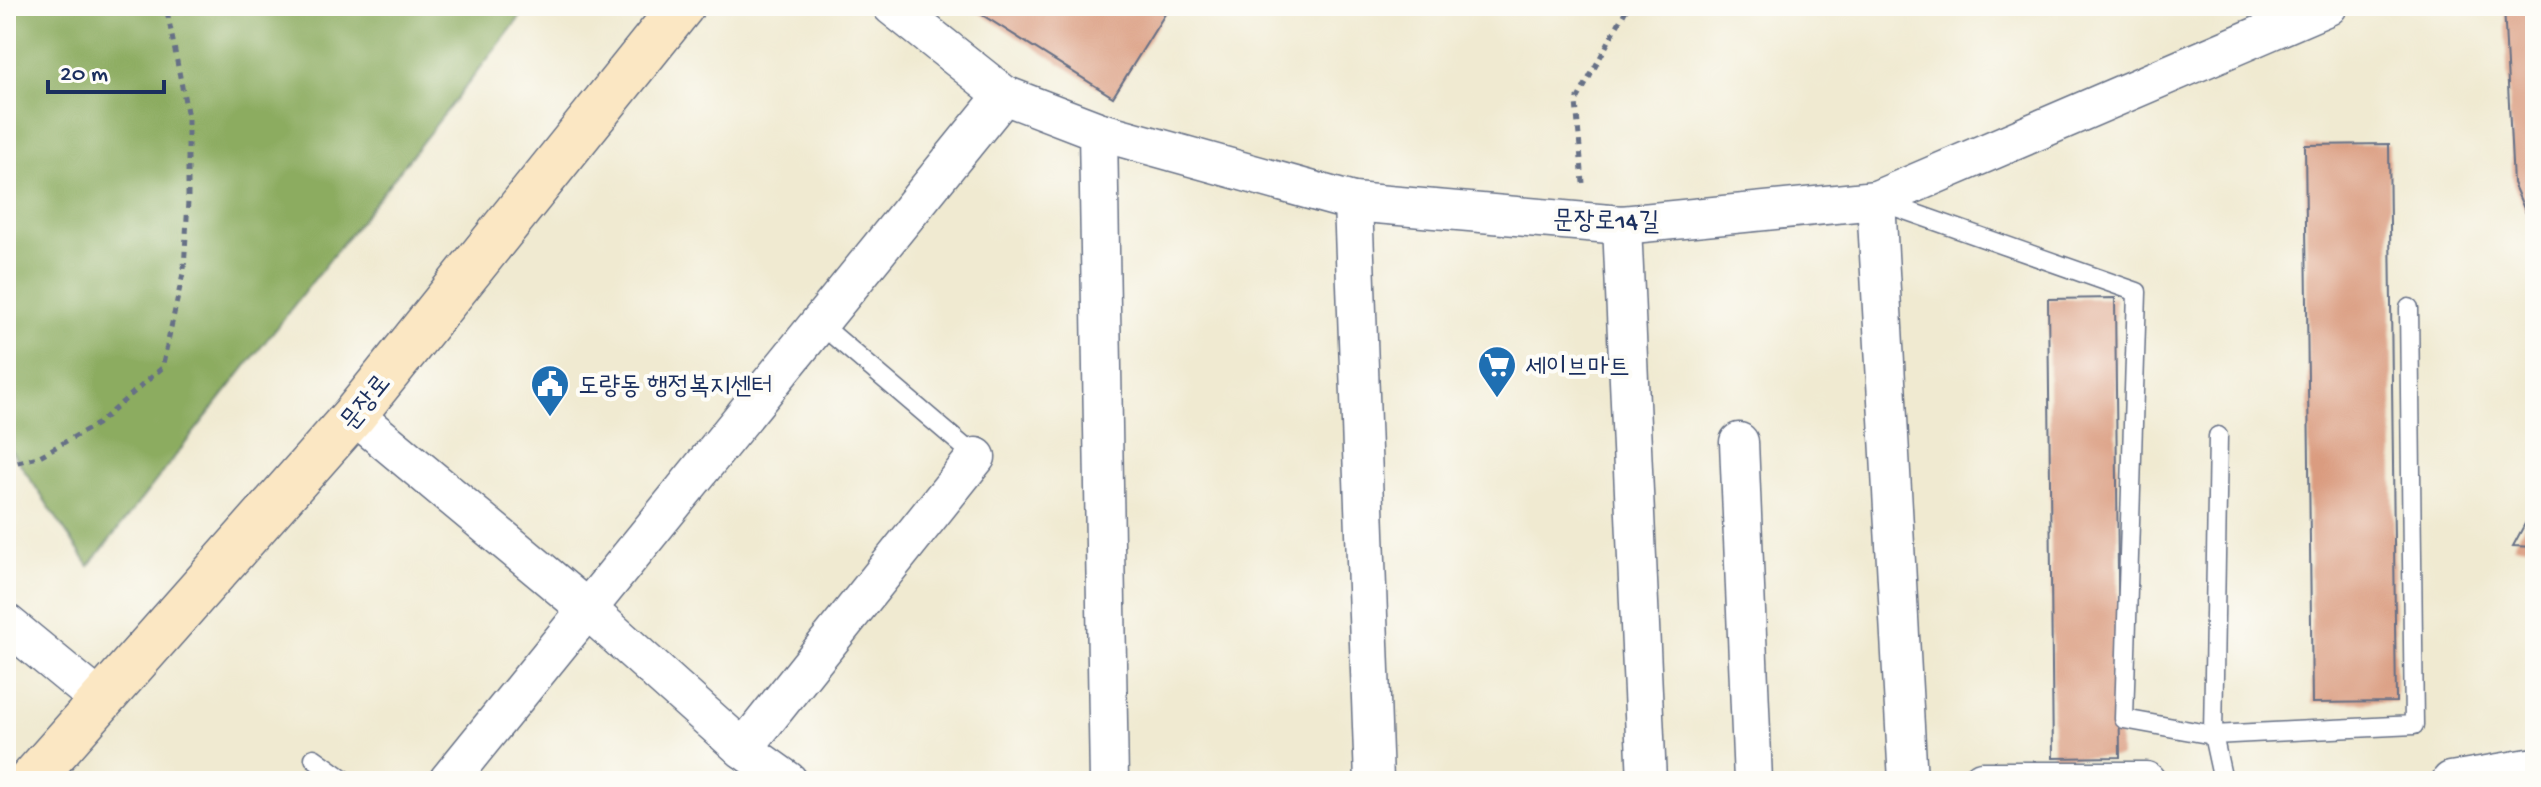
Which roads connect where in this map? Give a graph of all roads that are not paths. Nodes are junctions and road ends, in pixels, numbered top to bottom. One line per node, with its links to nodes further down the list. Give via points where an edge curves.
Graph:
1 (682, 6): 11 (street, 문장로)
2 (892, 6): 4 (street, 문장로14길)
3 (2328, 6): 6 (street, 문장로14길)
4 (1004, 95): 5 (street, 문장로14길); 10 (street)
5 (1098, 131): 7 (street, 문장로14길); 26 (street)
6 (1876, 200): 8 (street, 문장로14길); 18 (lane, via 2137,292 2124,719); 30 (street)
7 (1353, 202): 8 (street, 문장로14길); 27 (street)
8 (1604, 224): 28 (street)
9 (2409, 308): 18 (lane, via 2414,725)
10 (819, 323): 14 (lane); 15 (street)
11 (354, 415): 15 (street); 17 (street, 문장로)
12 (2218, 436): 18 (lane)
13 (1739, 442): 29 (street)
14 (976, 457): 19 (street)
15 (587, 609): 19 (street); 24 (street)
16 (6, 623): 17 (street)
17 (102, 702): 22 (street, 문장로)
18 (2213, 735): 33 (lane)
19 (743, 749): 25 (street)
20 (314, 758): 23 (lane)
21 (2535, 767): 34 (street)
22 (30, 781)
23 (346, 781)
24 (448, 781)
25 (788, 781)
26 (1109, 781)
27 (1374, 781)
28 (1647, 781)
29 (1753, 781)
30 (1908, 781)
31 (1982, 781): 32 (street)
32 (2146, 781)
33 (2223, 781)
34 (2451, 781)

